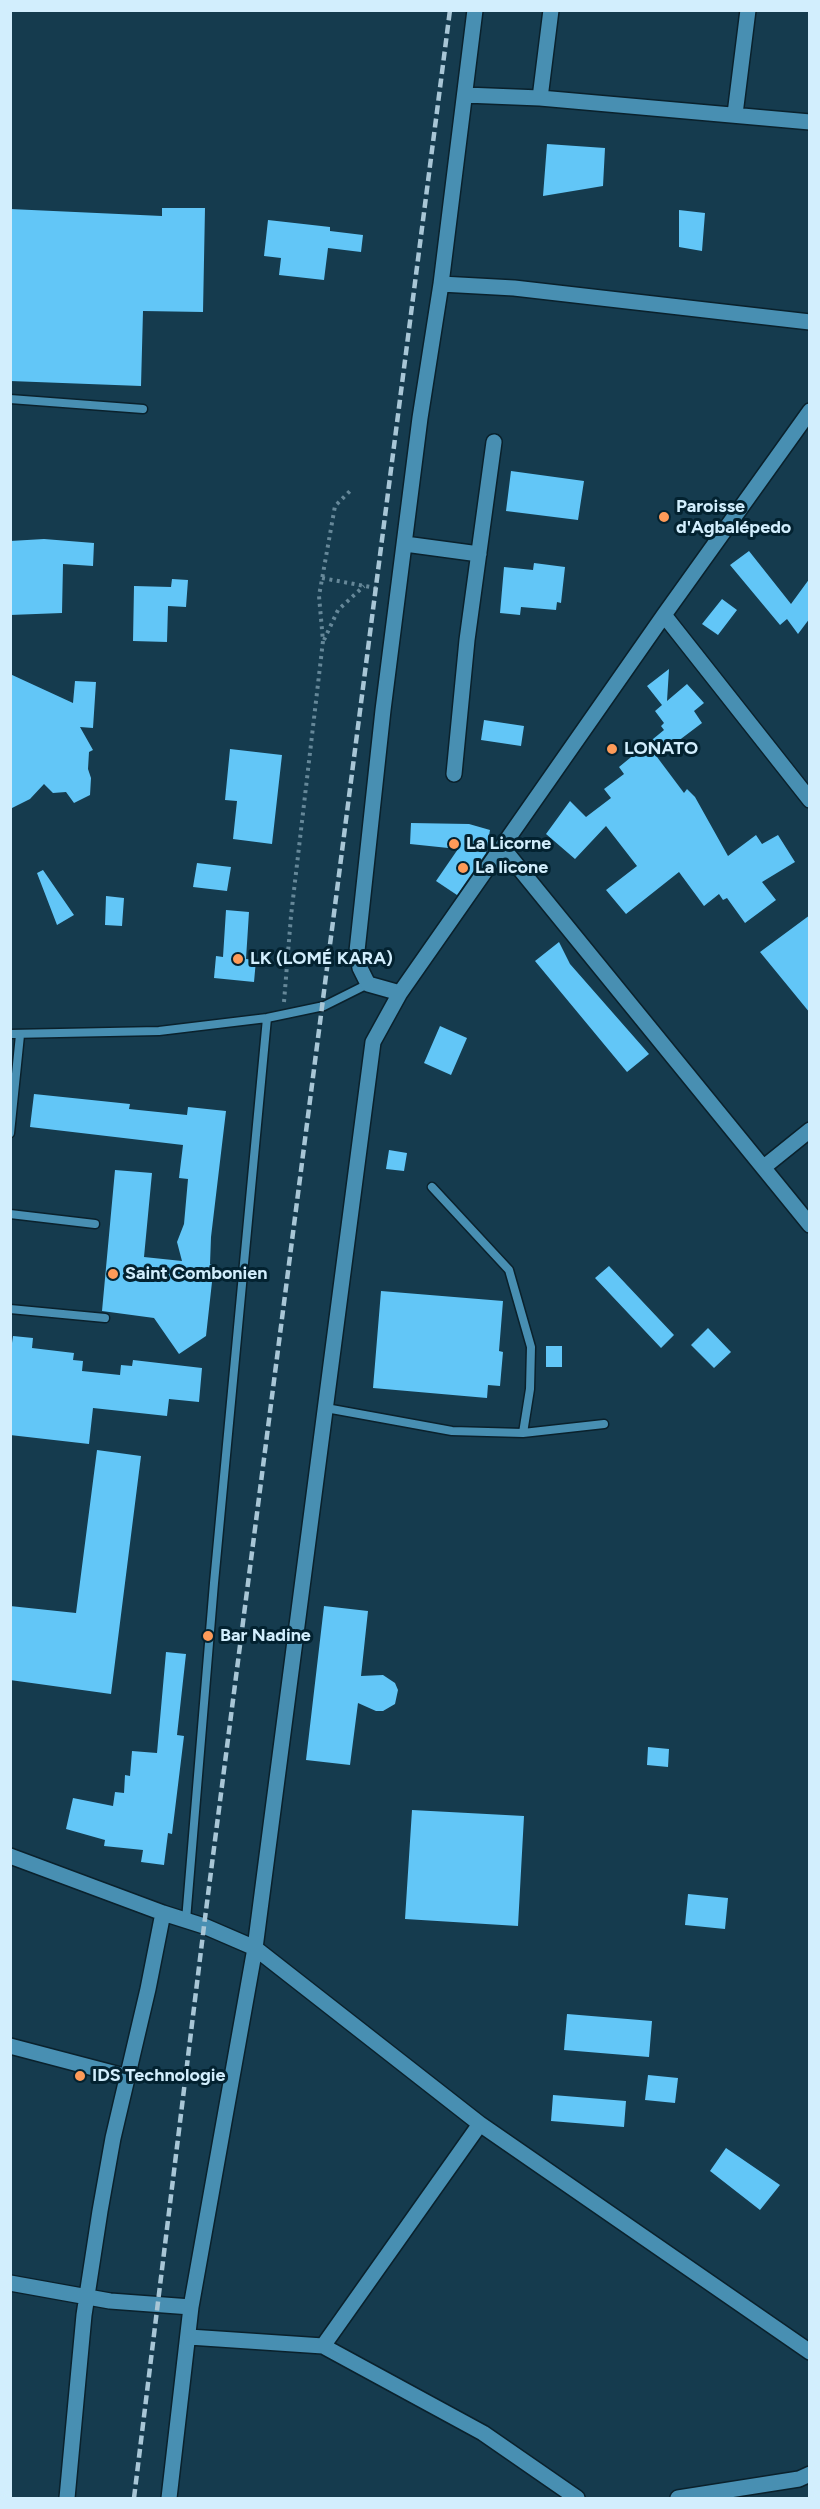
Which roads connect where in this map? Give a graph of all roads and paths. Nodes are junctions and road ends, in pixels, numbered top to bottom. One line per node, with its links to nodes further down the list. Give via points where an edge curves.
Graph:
1 (475, 10): 4 (street)
2 (551, 10): 5 (street)
3 (748, 10): 6 (street)
4 (465, 95): 5 (street); 8 (street)
5 (540, 98): 6 (street)
6 (735, 114): 7 (street)
7 (810, 122)
8 (441, 284): 9 (street, via 514,288); 15 (street)
9 (810, 322)
10 (10, 399): 11 (lane)
11 (143, 409)
12 (810, 411): 20 (street)
13 (494, 442): 16 (street)
14 (351, 490): 17 (path, via 335,506)
15 (405, 544): 16 (street); 19 (street)
16 (479, 554): 22 (street)
17 (322, 578): 18 (path); 21 (path, via 319,596)
18 (364, 586): 19 (path); 21 (path, via 338,610)
19 (400, 589): 25 (street, via 357,951)
20 (664, 615): 23 (street); 24 (street)
21 (323, 641): 27 (path)
22 (454, 774)
23 (810, 800)
24 (502, 847): 26 (street); 32 (street)
25 (368, 984): 26 (street); 27 (lane, via 324,1006)
26 (400, 993): 39 (street, via 373,1042)
27 (283, 1015): 28 (lane)
28 (267, 1018): 29 (lane, via 159,1031); 44 (lane)
29 (15, 1034): 31 (lane)
30 (810, 1130): 32 (street)
31 (10, 1133)
32 (764, 1167): 36 (street)
33 (432, 1187): 41 (lane, via 509,1270 531,1347)
34 (10, 1214): 35 (lane)
35 (95, 1224)
36 (810, 1225)
37 (10, 1309): 38 (lane)
38 (105, 1318)
39 (326, 1408): 41 (lane, via 452,1431); 45 (street)
40 (604, 1424): 41 (lane)
41 (523, 1433)
42 (10, 1856): 43 (street)
43 (163, 1913): 44 (street); 47 (street)
44 (186, 1920): 45 (street)
45 (255, 1948): 48 (street); 51 (street)
46 (10, 2046): 47 (street)
47 (128, 2076): 50 (street, via 107,2169)
48 (480, 2124): 53 (street); 54 (street)
49 (10, 2283): 50 (street)
50 (87, 2298): 51 (street); 56 (street)
51 (191, 2307): 52 (street)
52 (189, 2337): 53 (street); 57 (street)
53 (323, 2346): 58 (street, via 483,2433)
54 (810, 2352)
55 (810, 2474): 59 (street)
56 (67, 2499)
57 (169, 2499)
58 (577, 2499)
59 (678, 2499)

